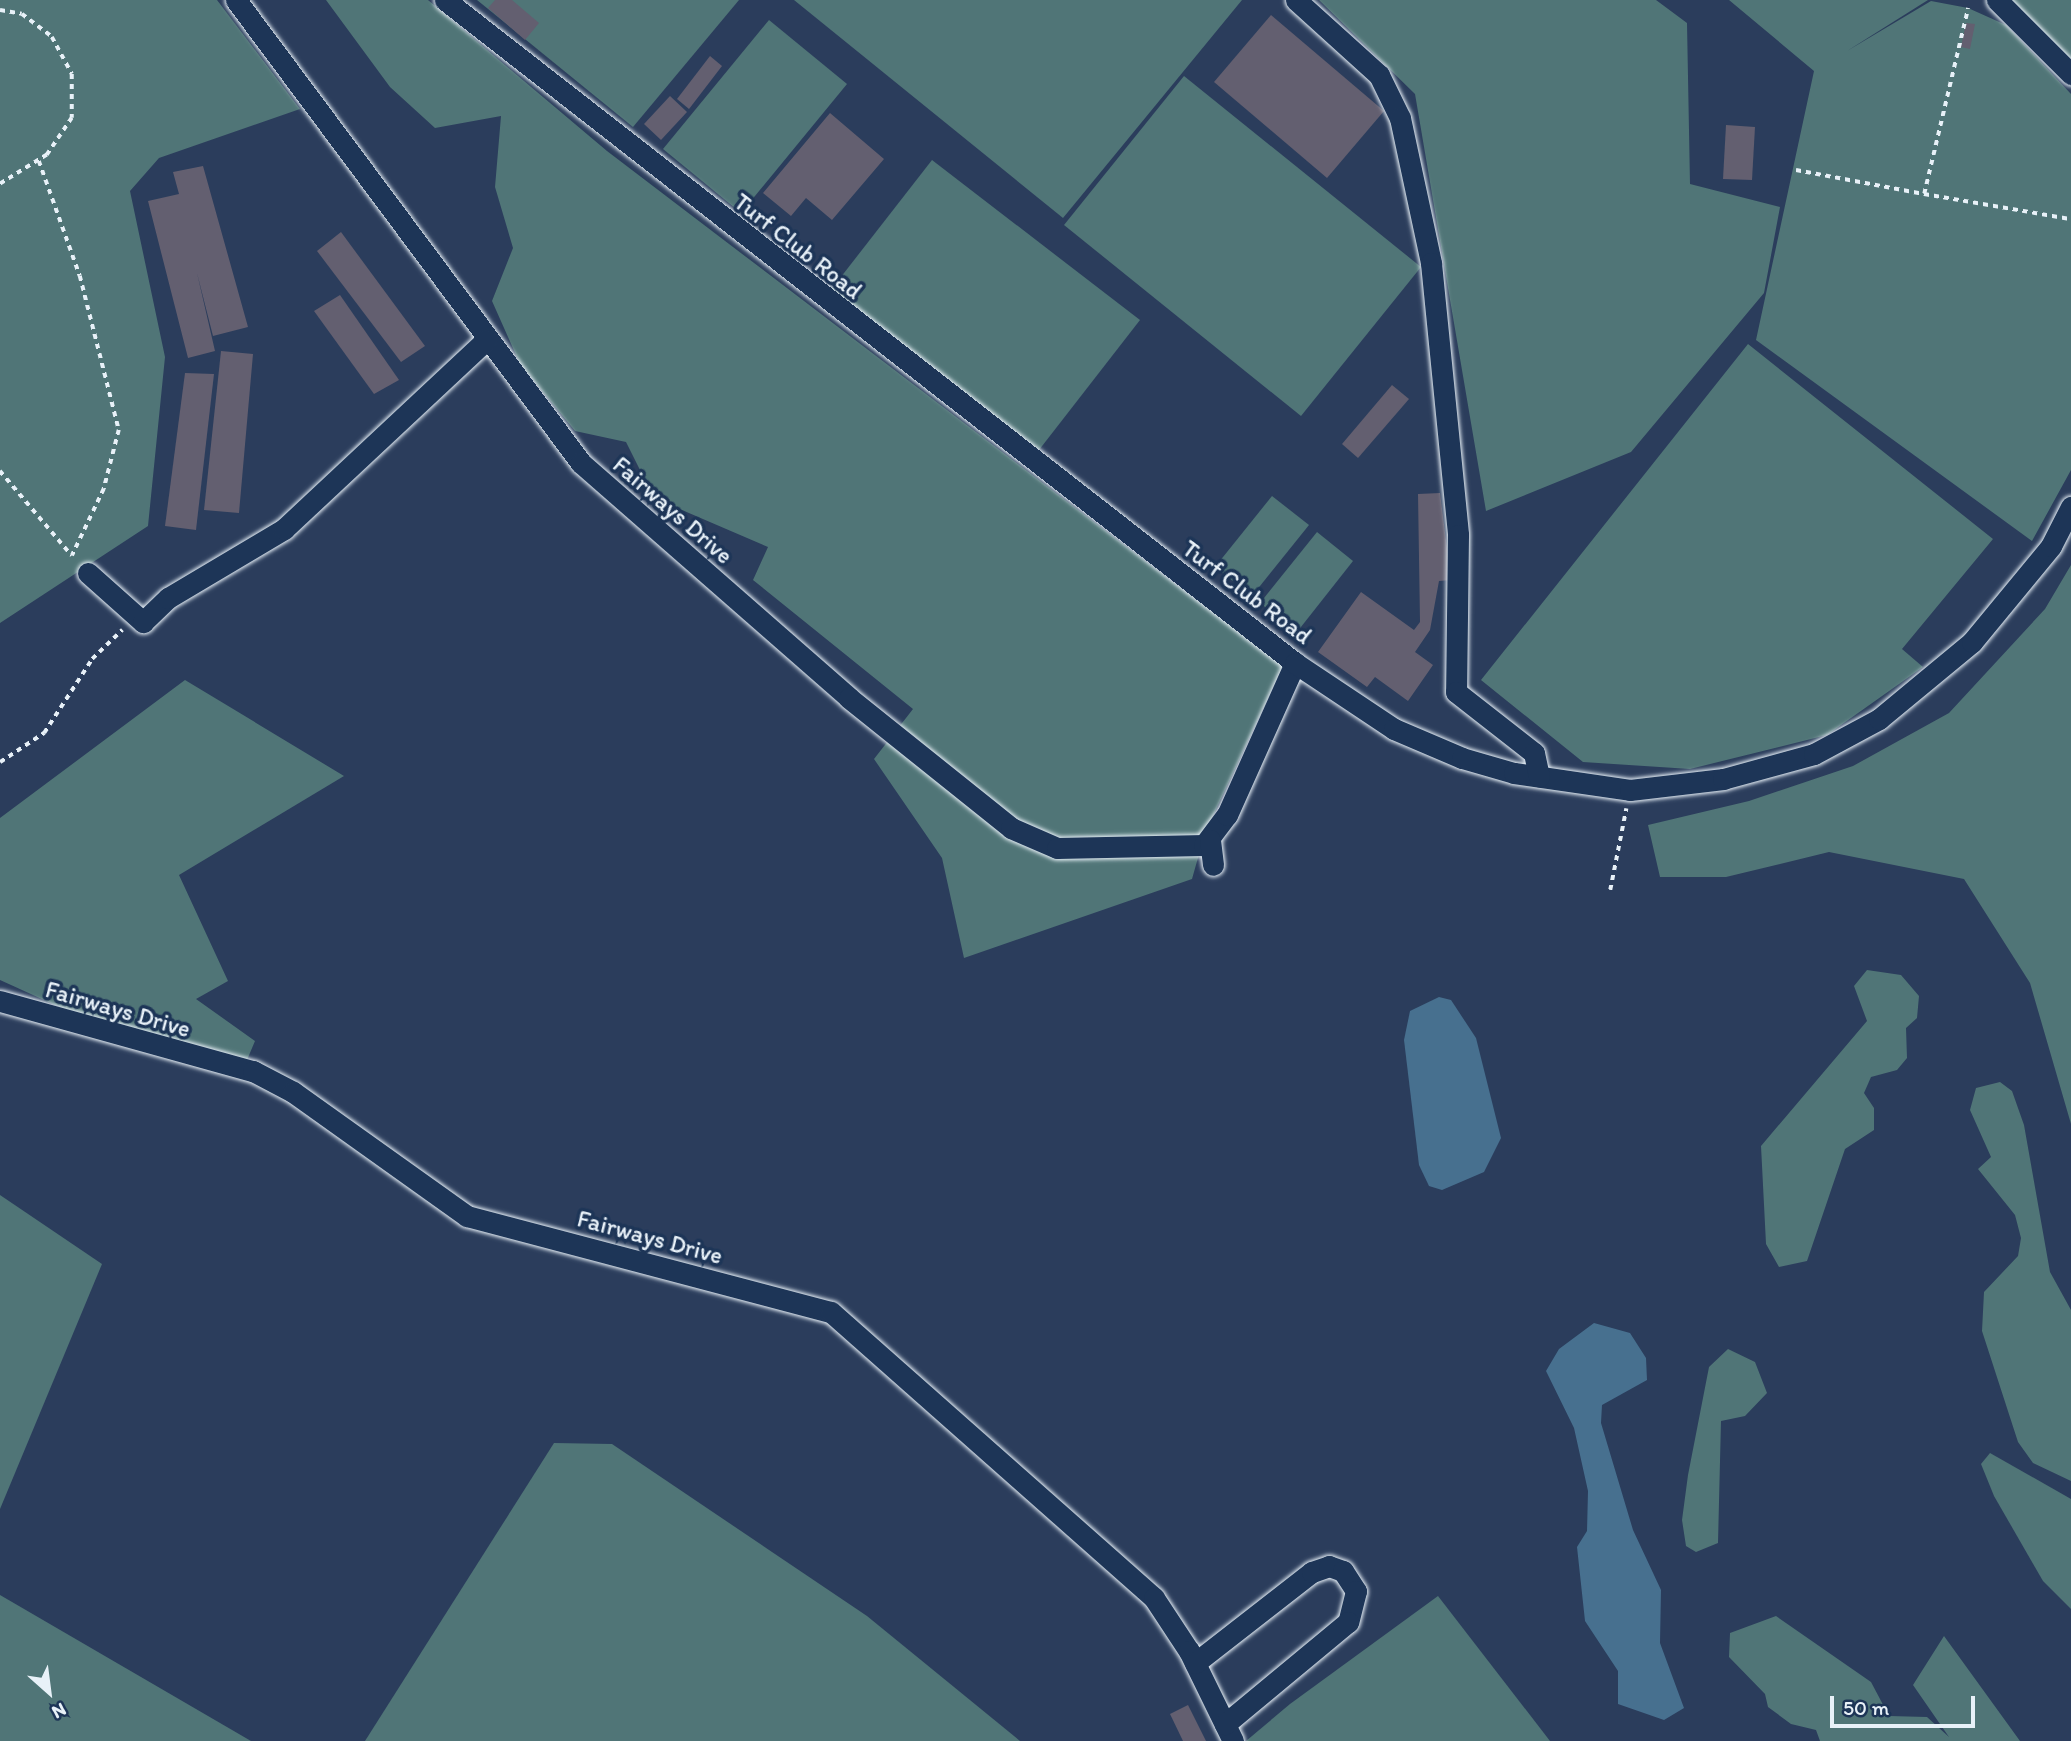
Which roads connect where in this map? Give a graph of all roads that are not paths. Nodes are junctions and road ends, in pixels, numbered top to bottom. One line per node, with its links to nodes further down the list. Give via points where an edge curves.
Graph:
1 (236, 0): 6 (street, Fairways Drive)
2 (445, 0): 9 (street, Turf Club Road)
3 (1296, 0): 10 (street, via 1379,75 1400,118 1431,263 1458,535 1456,692 1534,753)
4 (1997, 0): 5 (street)
5 (2071, 74)
6 (486, 340): 8 (street, via 284,529 168,598 143,622); 11 (street, Fairways Drive, via 600,483 849,698 1011,828 1057,848 1149,849)
7 (2071, 507): 10 (street, Turf Club Road, via 2050,546 1979,636 1879,719 1814,754 1723,779 1630,790)
8 (88, 573)
9 (1294, 663): 10 (street, Turf Club Road, via 1424,745); 11 (street)
10 (1539, 776)
11 (1210, 840): 12 (street)
12 (1213, 864)
13 (0, 1001): 14 (street, Fairways Drive, via 253,1071 293,1092 467,1216 831,1312 1154,1598)
14 (1195, 1663): 15 (street, Fairways Drive); 15 (street, Fairways Drive, via 1303,1577 1328,1566 1350,1579 1357,1598 1348,1622)
15 (1229, 1732)

